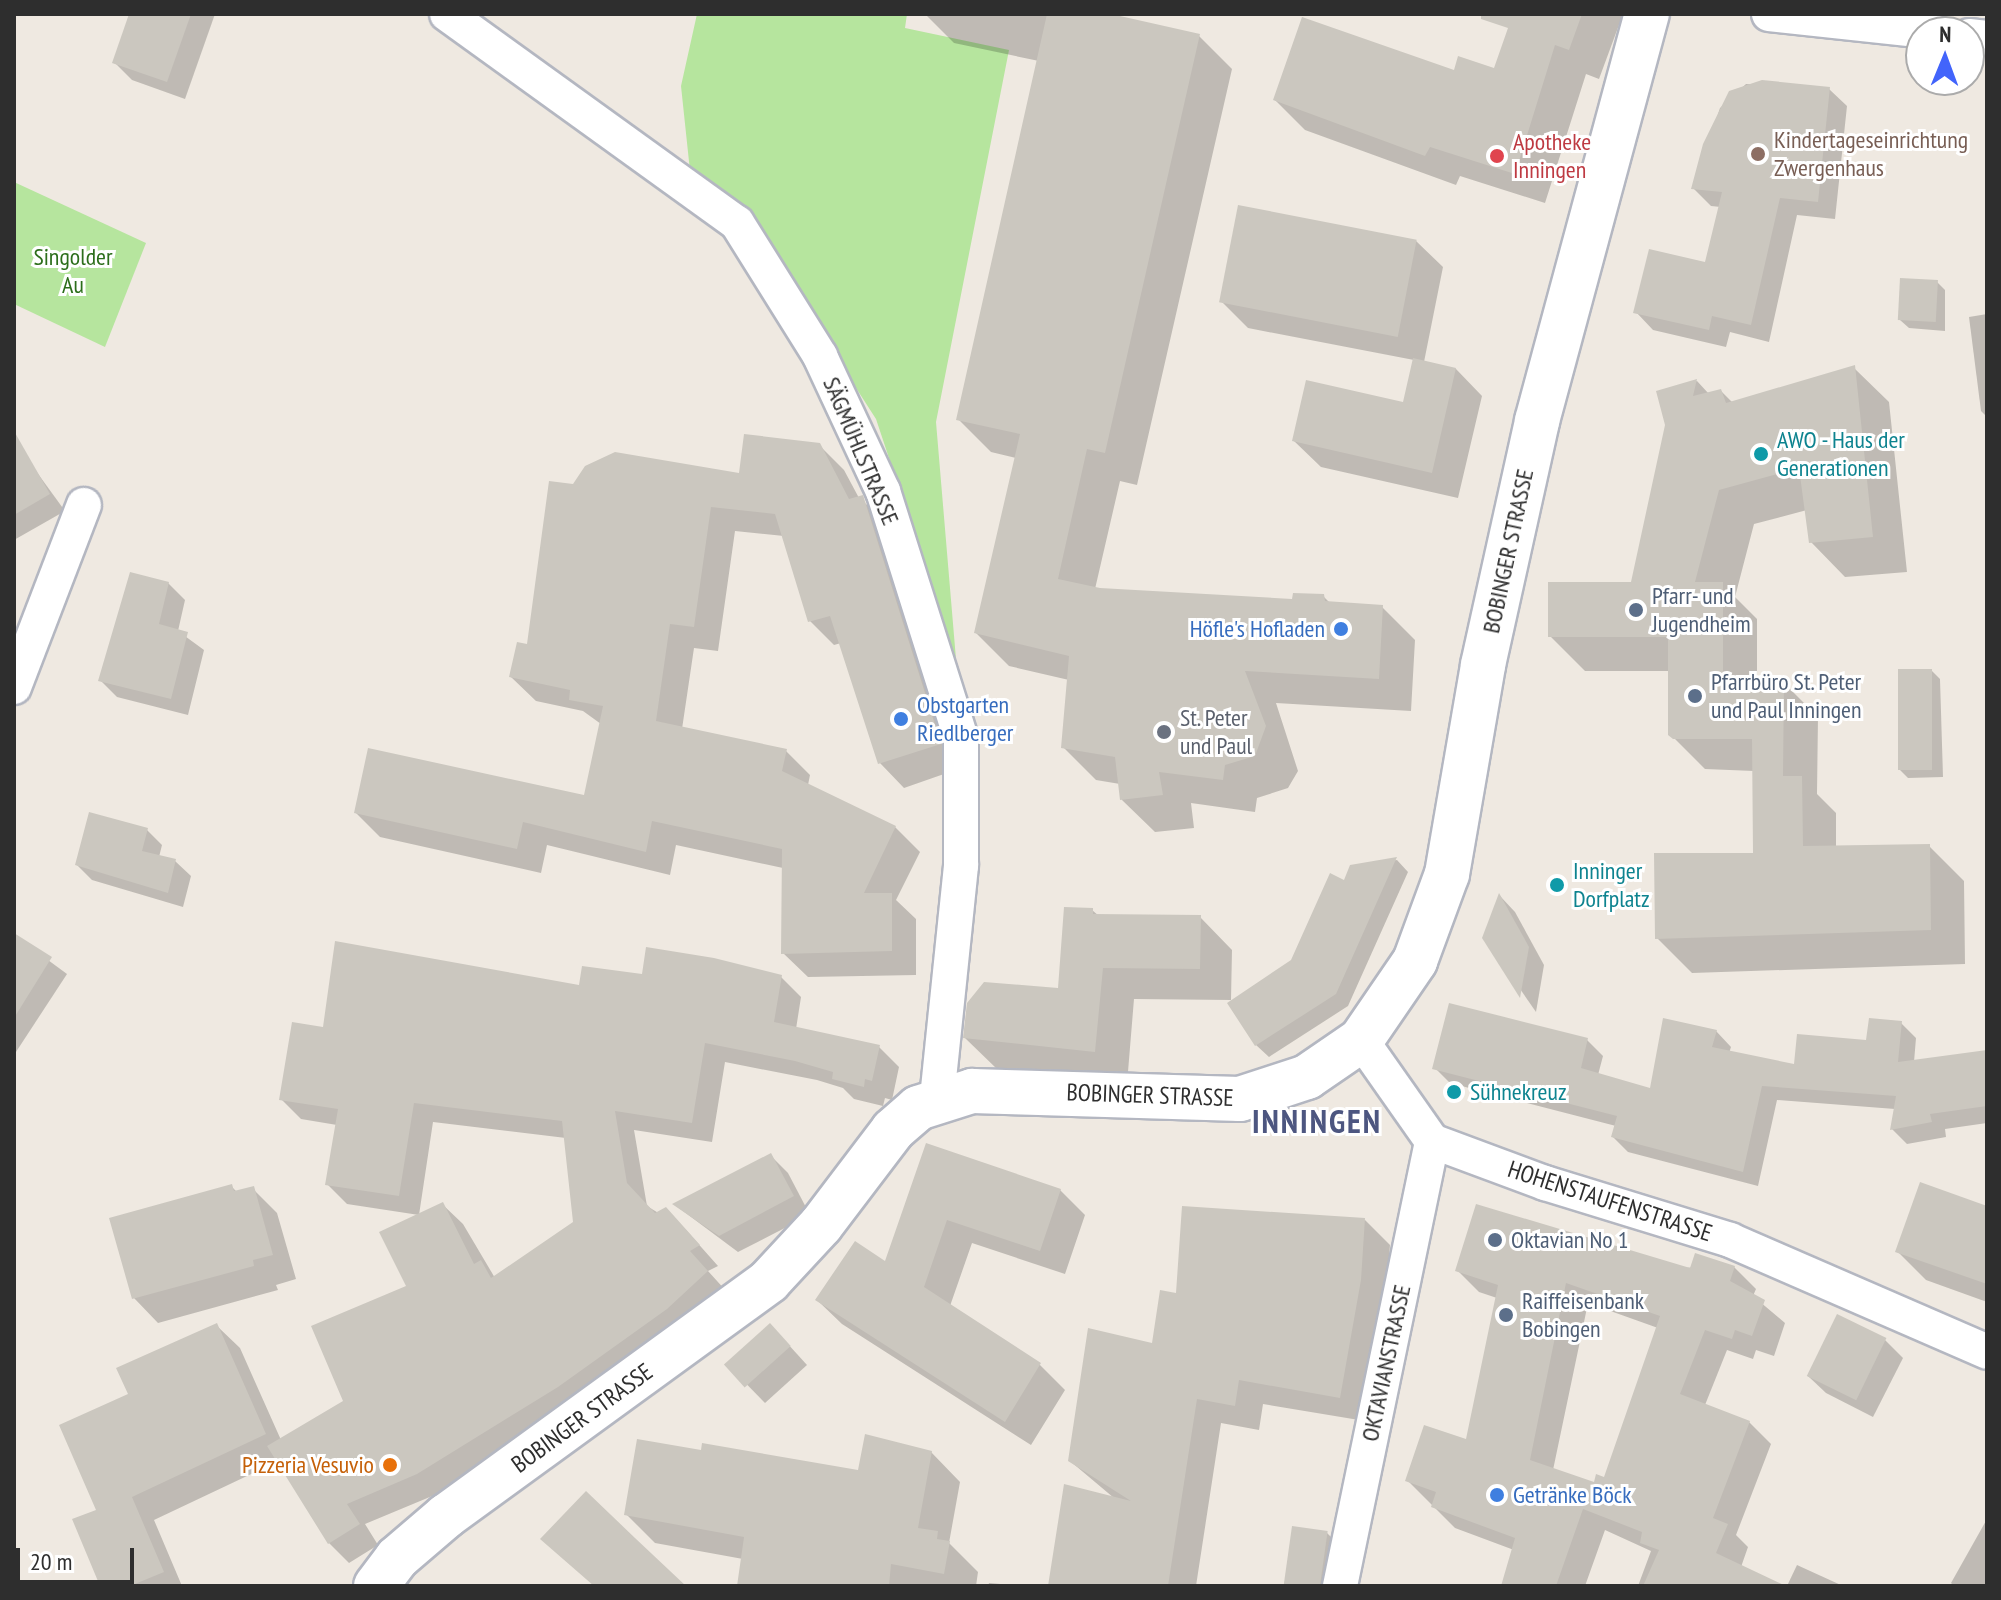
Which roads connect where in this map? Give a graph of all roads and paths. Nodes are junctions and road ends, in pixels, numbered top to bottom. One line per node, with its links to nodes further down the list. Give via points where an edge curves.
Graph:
1 (447, 14): 8 (street, SÄGMÜHLSTRASSE, via 737,223 820,356 883,491 961,739 961,866)
2 (1647, 14): 7 (main road, BOBINGER STRASSE, via 1537,421 1483,665 1447,874 1415,961)
3 (1769, 14): 4 (street)
4 (1905, 29)
5 (84, 505): 6 (street)
6 (14, 687)
7 (1361, 1040): 8 (main road, BOBINGER STRASSE, via 1307,1077 1240,1099 1004,1090); 9 (street)
8 (937, 1098): 11 (main road, BOBINGER STRASSE, via 901,1121 821,1225 769,1281 446,1516 397,1558)
9 (1432, 1141): 10 (street, HOHENSTAUFENSTRASSE, via 1545,1183 1730,1240); 12 (street, OKTAVIANSTRASSE)
10 (1987, 1352)
11 (376, 1586)
12 (1340, 1586)

